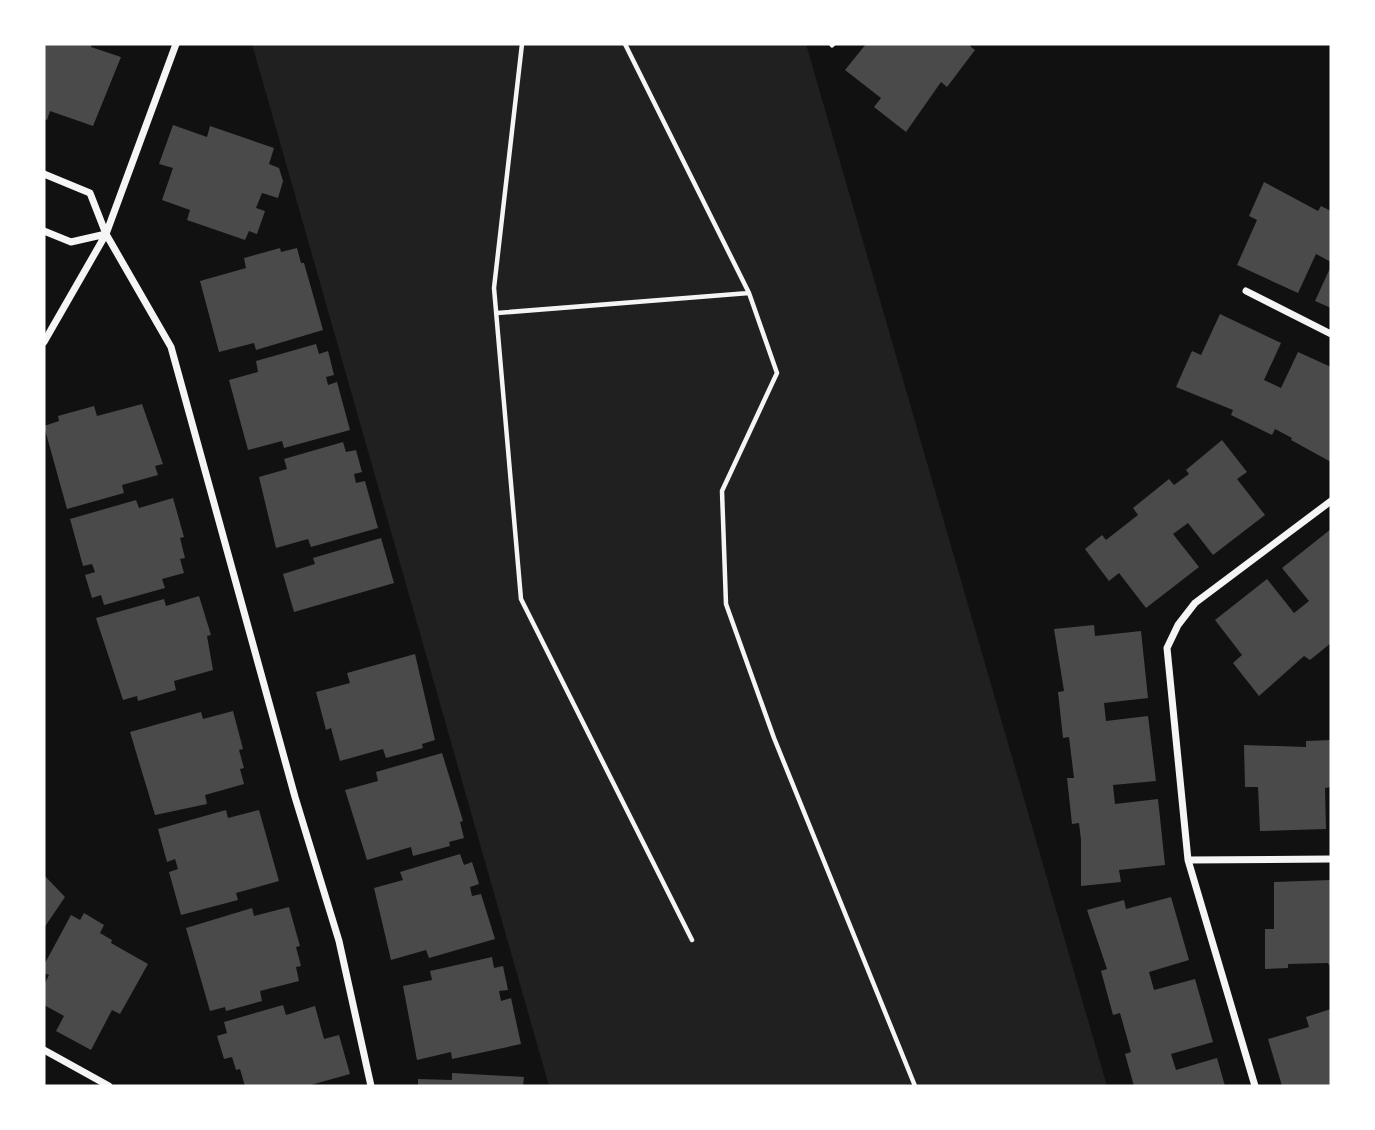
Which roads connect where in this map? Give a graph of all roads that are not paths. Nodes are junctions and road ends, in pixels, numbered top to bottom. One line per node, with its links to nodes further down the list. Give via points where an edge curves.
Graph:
1 (176, 44): 4 (street)
2 (44, 174): 4 (street, via 90,193)
3 (44, 231): 4 (street, via 71,242)
4 (106, 234): 7 (street); 13 (street, via 171,347 339,941)
5 (1246, 291): 6 (street)
6 (1331, 334)
7 (44, 342)
8 (1331, 501): 10 (street, via 1195,603 1167,648)
9 (1331, 859): 10 (street)
10 (1188, 860): 14 (street)
11 (44, 1050): 12 (street)
12 (109, 1086)
13 (371, 1086)
14 (1255, 1086)

